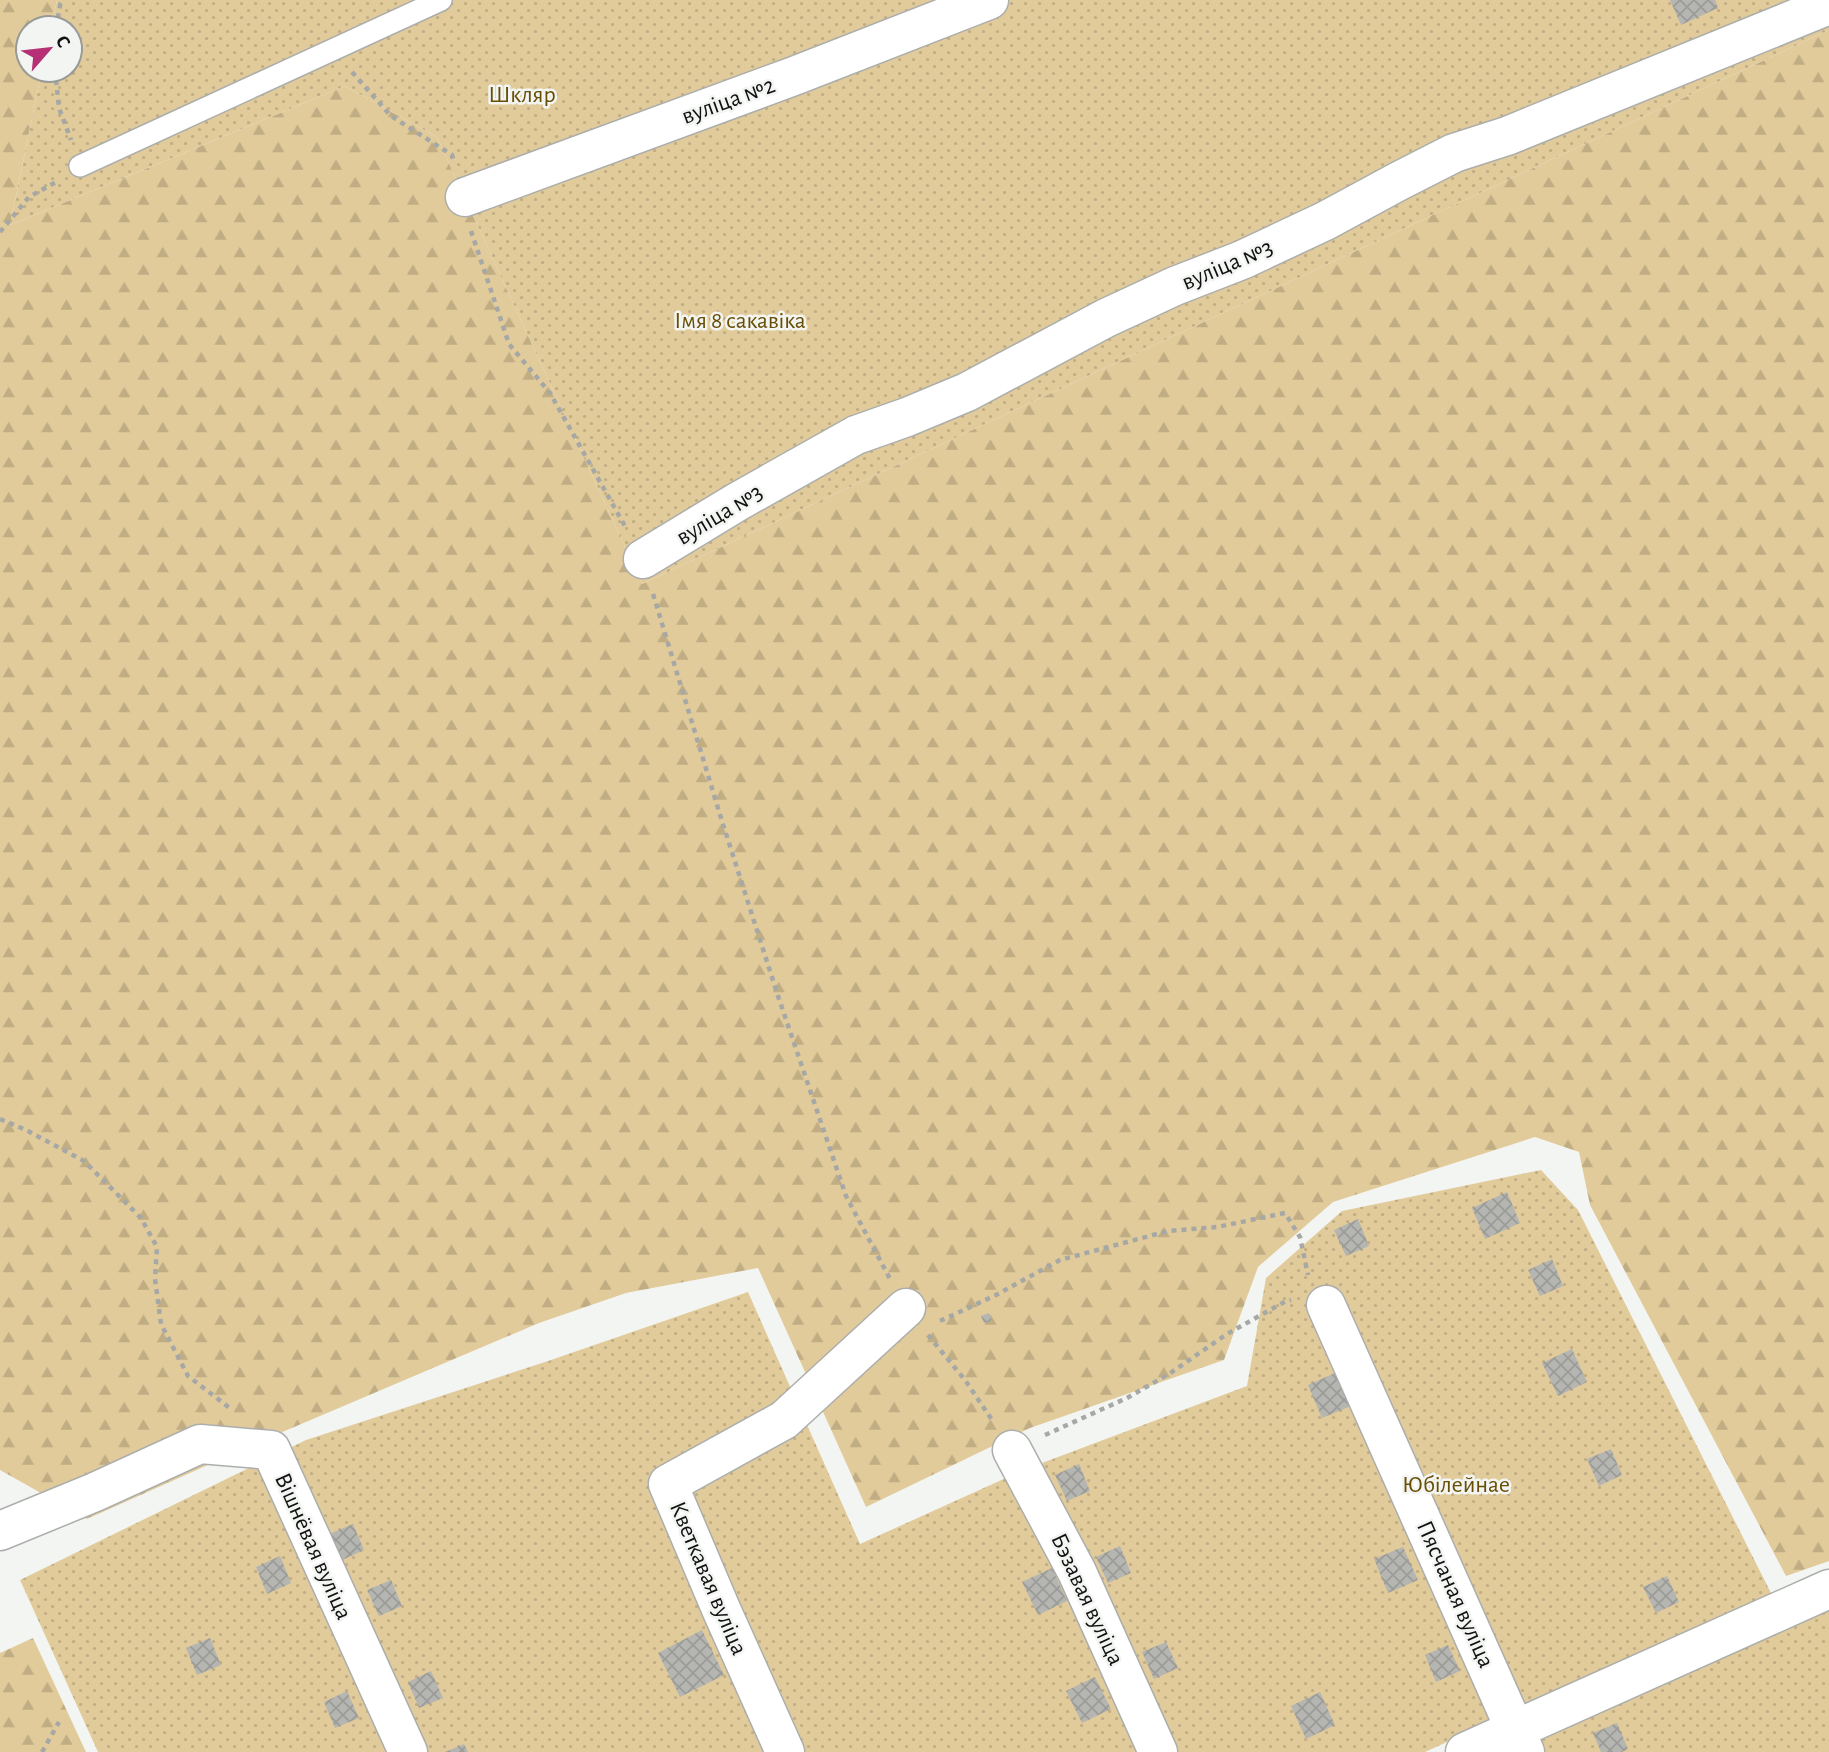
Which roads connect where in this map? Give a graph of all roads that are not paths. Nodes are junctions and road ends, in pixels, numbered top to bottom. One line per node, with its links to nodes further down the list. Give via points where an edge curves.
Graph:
1 (442, 0): 4 (lane)
2 (989, 0): 5 (street, вуліца №2)
3 (1829, 5): 6 (street, вуліца №3, via 1507,136 1454,153 1325,221 1107,318 967,391 856,435)
4 (80, 166)
5 (465, 197)
6 (643, 559)
7 (1320, 1300): 12 (street, Пясчаная вуліца)
8 (914, 1318): 14 (street, Кветкавая вуліца, via 784,1420 668,1484)
9 (1012, 1450): 15 (street, Бэзавая вуліца, via 1077,1572)
10 (0, 1531): 13 (street, Вішнёвая вуліца, via 200,1444 271,1450)
11 (1829, 1589): 12 (street)
12 (1521, 1741): 16 (street)
13 (408, 1752)
14 (785, 1752)
15 (1158, 1752)
16 (1465, 1752)

